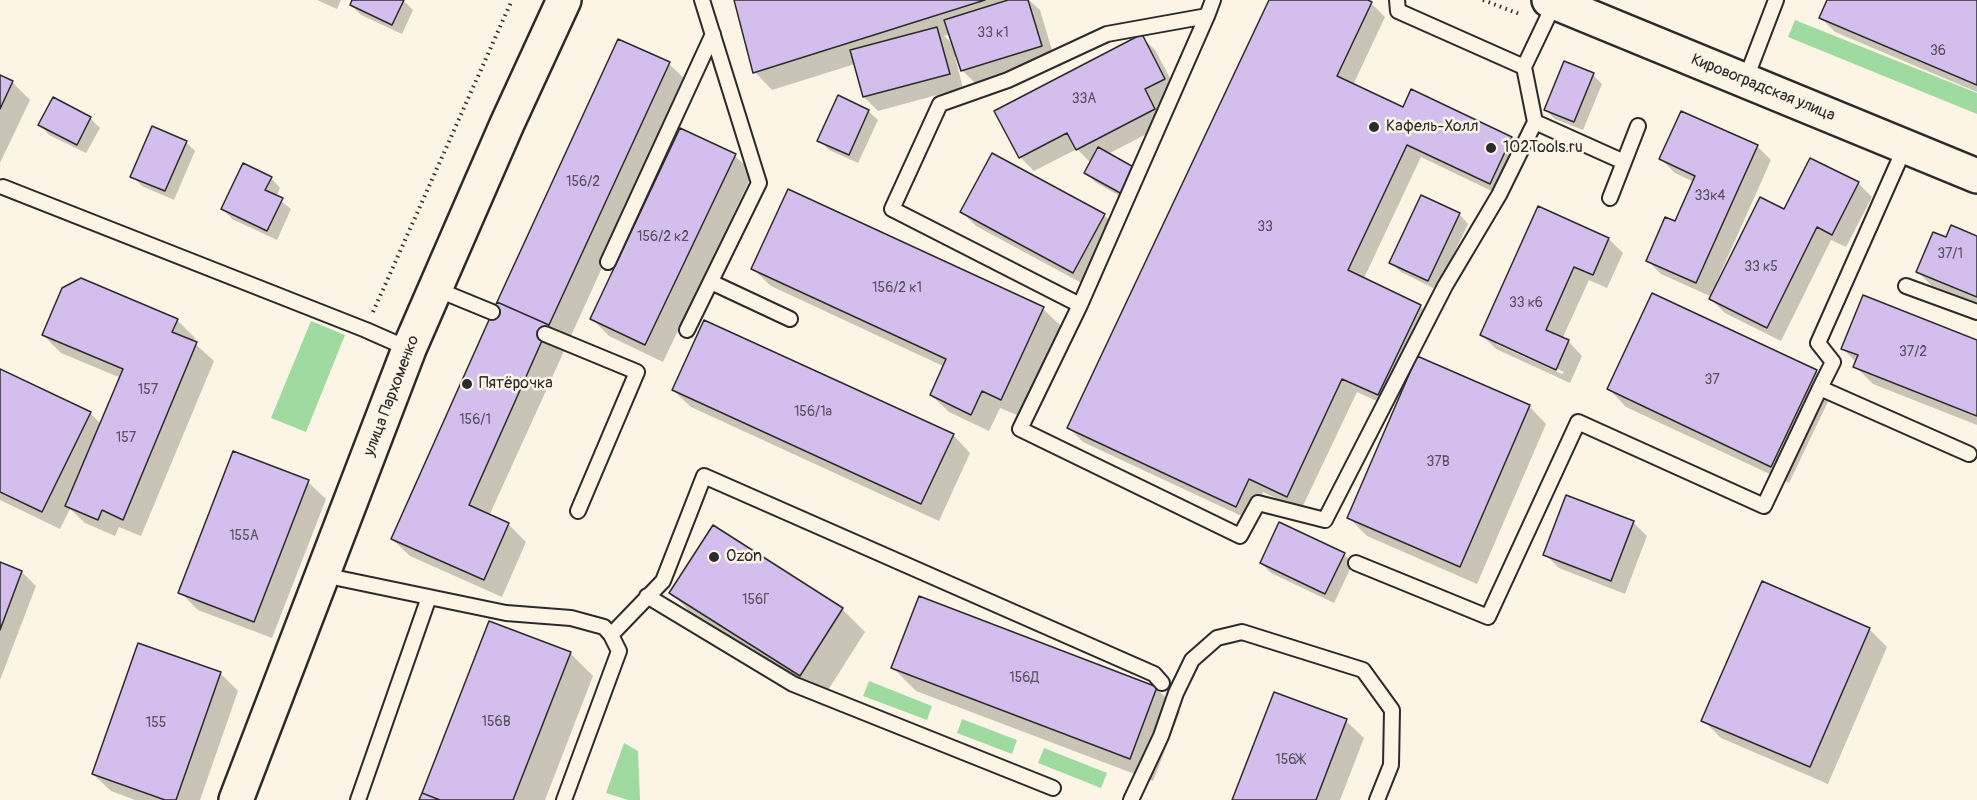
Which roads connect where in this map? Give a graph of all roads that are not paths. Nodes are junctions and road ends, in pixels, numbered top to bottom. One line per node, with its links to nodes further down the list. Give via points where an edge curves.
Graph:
1 (564, 0): 21 (main road, улица Пархоменко)
2 (702, 0): 8 (lane)
3 (1213, 0): 7 (lane)
4 (1397, 0): 9 (lane, via 1398,11)
5 (1776, 0): 10 (lane)
6 (1552, 1): 9 (lane); 10 (main road, Кировоградская улица)
7 (1207, 16): 22 (lane); 22 (lane, via 1107,34 1008,80 940,104 892,209)
8 (712, 34): 18 (lane); 19 (lane, via 759,183)
9 (1524, 67): 11 (lane)
10 (1745, 81): 13 (main road, Кировоградская улица)
11 (1535, 122): 14 (lane); 22 (lane, via 1499,195 1445,286 1325,520 1258,503 1240,536 1020,429)
12 (1638, 126): 14 (lane)
13 (1905, 147): 15 (main road, Кировоградская улица); 29 (lane, via 1818,343 1833,362)
14 (1624, 162): 17 (lane)
15 (1977, 176)
16 (3, 187): 28 (lane)
17 (1610, 198)
18 (608, 262)
19 (711, 282): 25 (lane); 26 (lane)
20 (1906, 286): 24 (lane)
21 (435, 289): 23 (lane); 28 (main road, улица Пархоменко)
22 (1080, 305)
23 (492, 312)
24 (1977, 312)
25 (790, 319)
26 (687, 330)
27 (545, 334): 31 (lane, via 637,372)
28 (409, 349): 33 (main road, улица Пархоменко)
29 (1820, 388): 30 (lane); 32 (lane, via 1764,506 1578,422 1488,617)
30 (1969, 454)
31 (578, 511)
32 (1356, 562)
33 (323, 575): 35 (lane); 39 (main road, улица Пархоменко)
34 (647, 596): 36 (lane); 37 (lane, via 663,581 704,476 1154,674); 38 (lane, via 793,684)
35 (429, 597): 36 (lane, via 506,613 571,618 604,627); 40 (lane)
36 (611, 635): 41 (lane, via 619,651)
37 (1162, 683)
38 (1053, 788)
39 (237, 800)
40 (358, 800)
41 (564, 800)
42 (1131, 800): 43 (lane, via 1192,660 1217,638 1242,632 1363,670 1392,710 1391,765)
43 (1377, 800)

